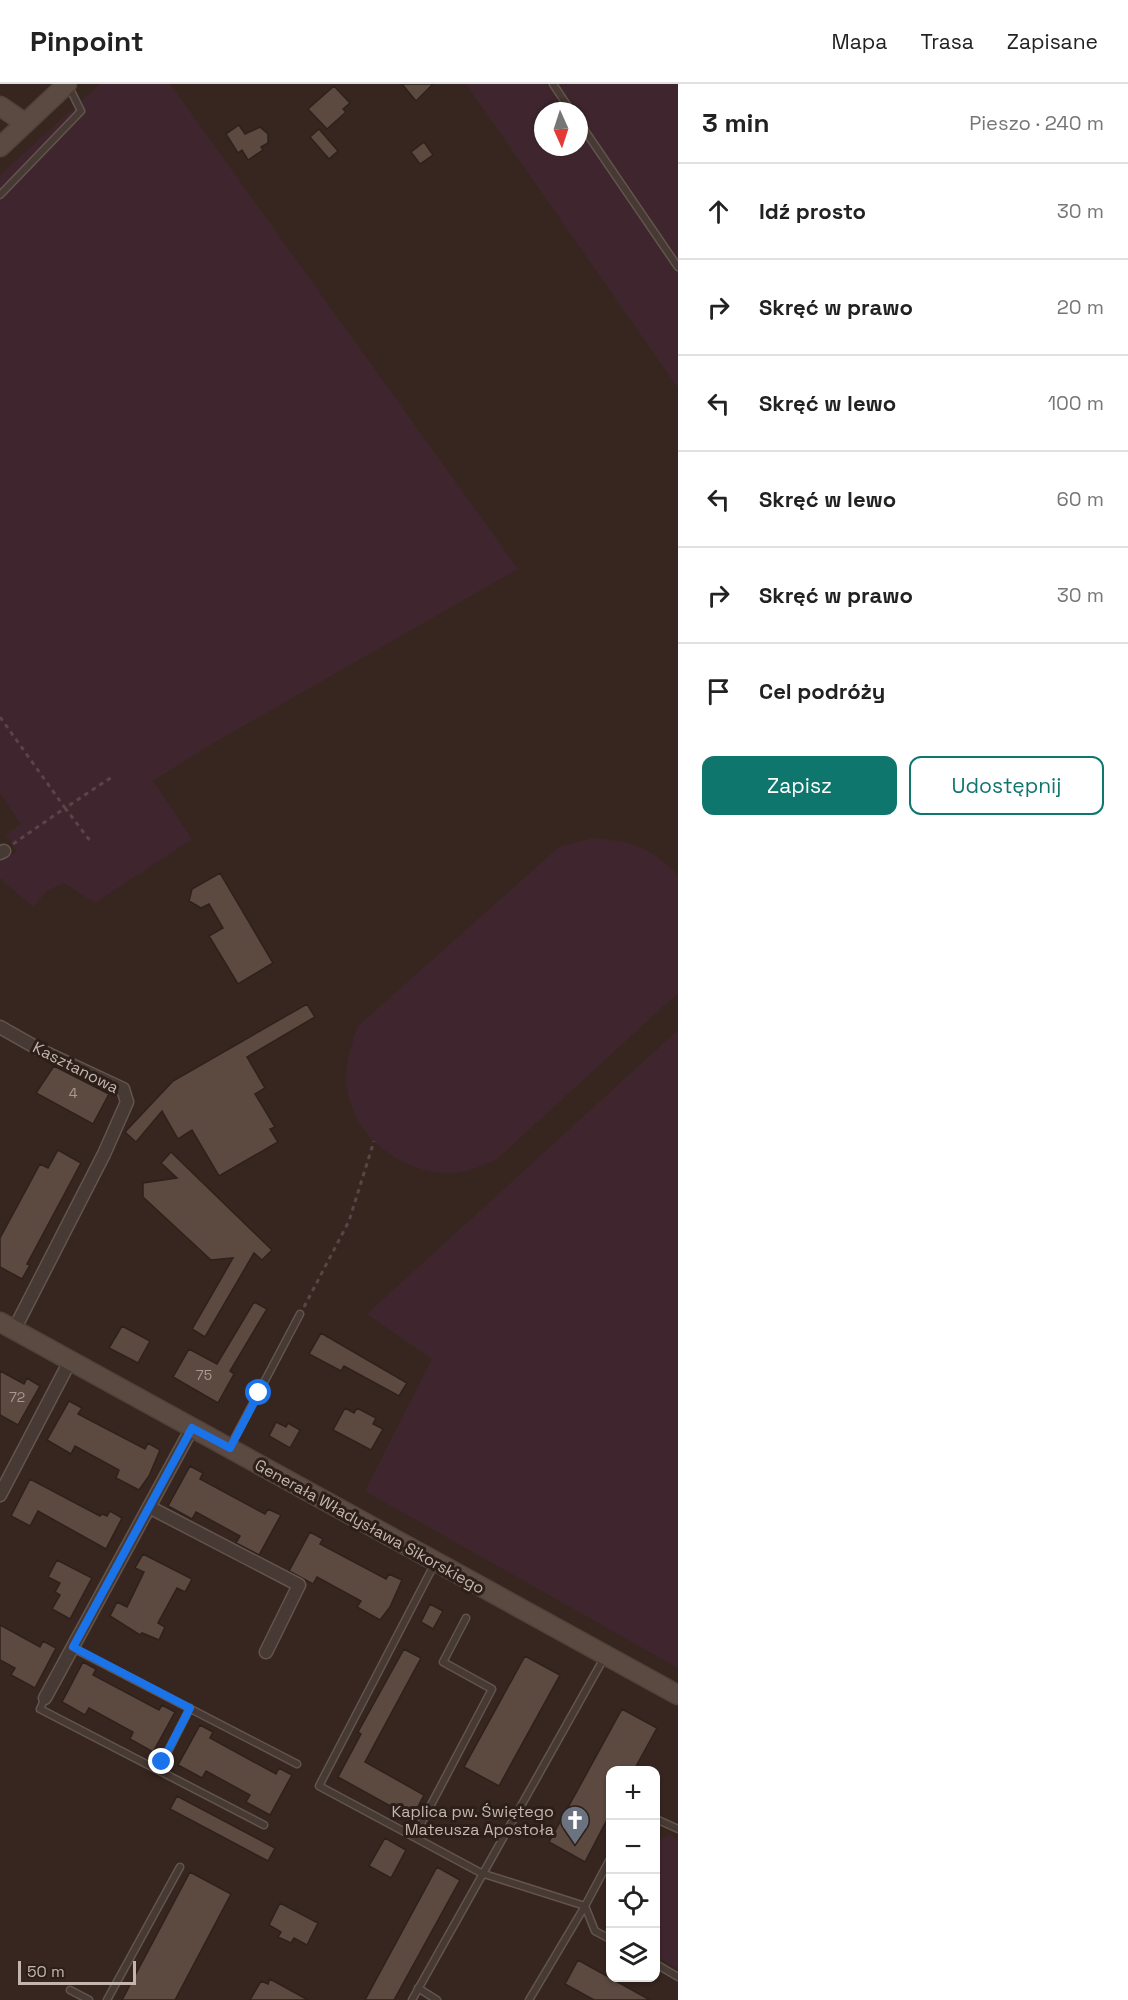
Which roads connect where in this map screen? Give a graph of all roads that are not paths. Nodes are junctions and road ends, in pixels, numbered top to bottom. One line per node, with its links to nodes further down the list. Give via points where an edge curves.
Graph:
1 (68, 84): 5 (main road); 8 (lane, via 81,111)
2 (553, 84): 3 (lane)
3 (565, 102)
4 (0, 106): 5 (main road)
5 (25, 123): 7 (main road)
6 (588, 135): 9 (lane)
7 (0, 147)
8 (0, 195)
9 (678, 267)
10 (0, 1027): 12 (street, Kasztanowa, via 123,1089 128,1102 104,1154)
11 (300, 1314): 15 (lane)
12 (7, 1326): 13 (main road, Generała Władysława Sikorskiego)
13 (70, 1361): 14 (main road, Generała Władysława Sikorskiego); 16 (street)
14 (192, 1428): 15 (main road, Generała Władysława Sikorskiego); 17 (street)
15 (230, 1448): 18 (main road, Generała Władysława Sikorskiego)
16 (0, 1495)
17 (149, 1507): 20 (street); 21 (street, via 299,1585)
18 (435, 1562): 22 (main road, Generała Władysława Sikorskiego); 31 (lane, via 319,1786)
19 (466, 1618): 31 (lane, via 443,1662 492,1689)
20 (73, 1647): 24 (street); 25 (lane)
21 (266, 1652)
22 (605, 1656): 23 (main road, Generała Władysława Sikorskiego); 34 (lane)
23 (678, 1695)
24 (45, 1698): 27 (lane, via 40,1708)
25 (190, 1708): 26 (lane); 27 (lane)
26 (297, 1764)
27 (159, 1769): 29 (lane)
28 (658, 1820): 30 (lane)
29 (264, 1825)
30 (678, 1829)
31 (414, 1837): 34 (lane)
32 (180, 1867): 42 (lane)
33 (606, 1867): 35 (lane)
34 (481, 1873): 35 (lane); 39 (lane)
35 (585, 1906): 36 (lane, via 595,1931); 45 (lane)
36 (606, 1938)
37 (660, 1966): 38 (lane)
38 (678, 1977)
39 (418, 1988): 43 (lane); 44 (lane)
40 (70, 1989): 41 (lane)
41 (89, 2000)
42 (107, 2000)
43 (412, 2000)
44 (437, 2000)
45 (529, 2000)

